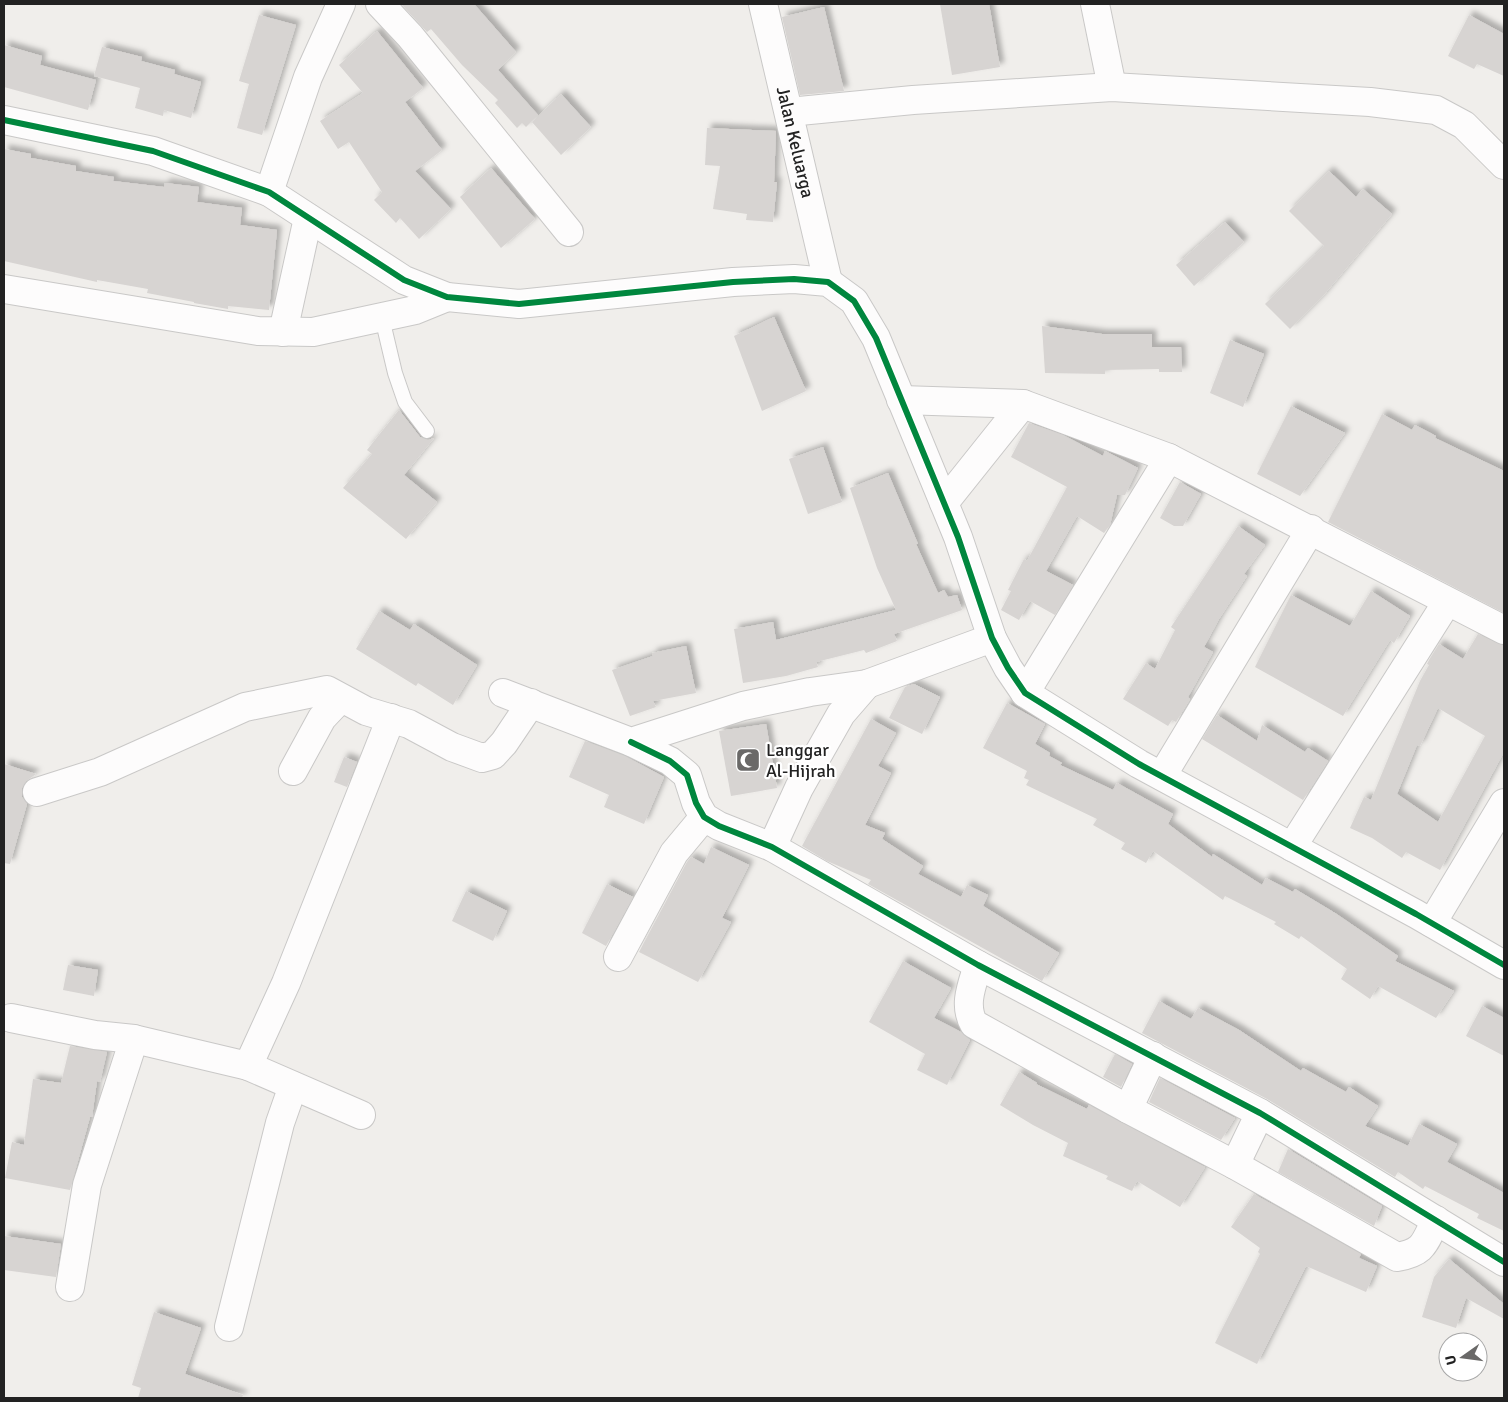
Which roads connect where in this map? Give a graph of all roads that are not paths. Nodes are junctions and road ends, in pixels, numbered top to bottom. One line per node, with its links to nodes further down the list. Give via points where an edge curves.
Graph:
1 (341, 4): 9 (street, via 308,77)
2 (380, 4): 11 (street, via 410,36)
3 (763, 4): 6 (street, Jalan Keluarga)
4 (1095, 4): 5 (street)
5 (1112, 87): 6 (street); 8 (street, via 1370,102 1436,110 1464,125)
6 (789, 112): 12 (street, Jalan Keluarga)
7 (4, 120): 9 (street, via 153,151)
8 (1504, 165)
9 (269, 192): 10 (street)
10 (308, 218): 14 (street, via 404,280); 16 (street)
11 (569, 232)
12 (828, 282): 14 (street, via 794,279 733,282 519,304); 17 (street, via 854,301 876,338)
13 (4, 288): 16 (street, via 258,331)
14 (447, 297): 15 (street, via 415,310)
15 (382, 318): 16 (street, via 312,332); 19 (lane, via 405,402)
16 (283, 332)
17 (901, 400): 18 (street); 21 (street)
18 (1024, 404): 20 (street); 21 (street)
19 (427, 431)
20 (1169, 458): 22 (street); 28 (street)
21 (944, 503): 25 (street)
22 (1311, 529): 23 (street); 34 (street)
23 (1447, 602): 24 (street); 39 (street)
24 (1504, 630)
25 (992, 638): 26 (street); 28 (street)
26 (867, 684): 32 (street, via 743,706); 38 (street, via 841,714 799,788)
27 (503, 693): 30 (street)
28 (1025, 693): 34 (street)
29 (340, 699): 31 (street); 33 (street, via 322,718); 35 (street, via 327,690 245,707 100,772)
30 (530, 703): 31 (street, via 499,749 482,758); 32 (street)
31 (391, 718): 47 (street, via 286,983)
32 (631, 742): 37 (street, via 670,761 687,775)
33 (293, 771)
34 (1162, 776): 39 (street)
35 (38, 792)
36 (1504, 803): 40 (street)
37 (704, 817): 38 (street, via 718,826); 41 (street, via 674,853)
38 (772, 847): 42 (street)
39 (1292, 847): 40 (street)
40 (1432, 923): 43 (street)
41 (618, 957)
42 (978, 965): 46 (street); 49 (street, via 968,1003 974,1024)
43 (1504, 965)
44 (11, 1018): 45 (street)
45 (134, 1040): 47 (street); 55 (street, via 87,1185)
46 (1153, 1056): 49 (street); 50 (street)
47 (248, 1066): 48 (street)
48 (293, 1086): 51 (street); 56 (street, via 280,1123)
49 (1128, 1109): 52 (street)
50 (1260, 1113): 52 (street); 53 (street)
51 (361, 1115)
52 (1235, 1165): 53 (street, via 1397,1257 1421,1249)
53 (1436, 1220): 54 (street)
54 (1504, 1262)
55 (70, 1287)
56 (229, 1327)

